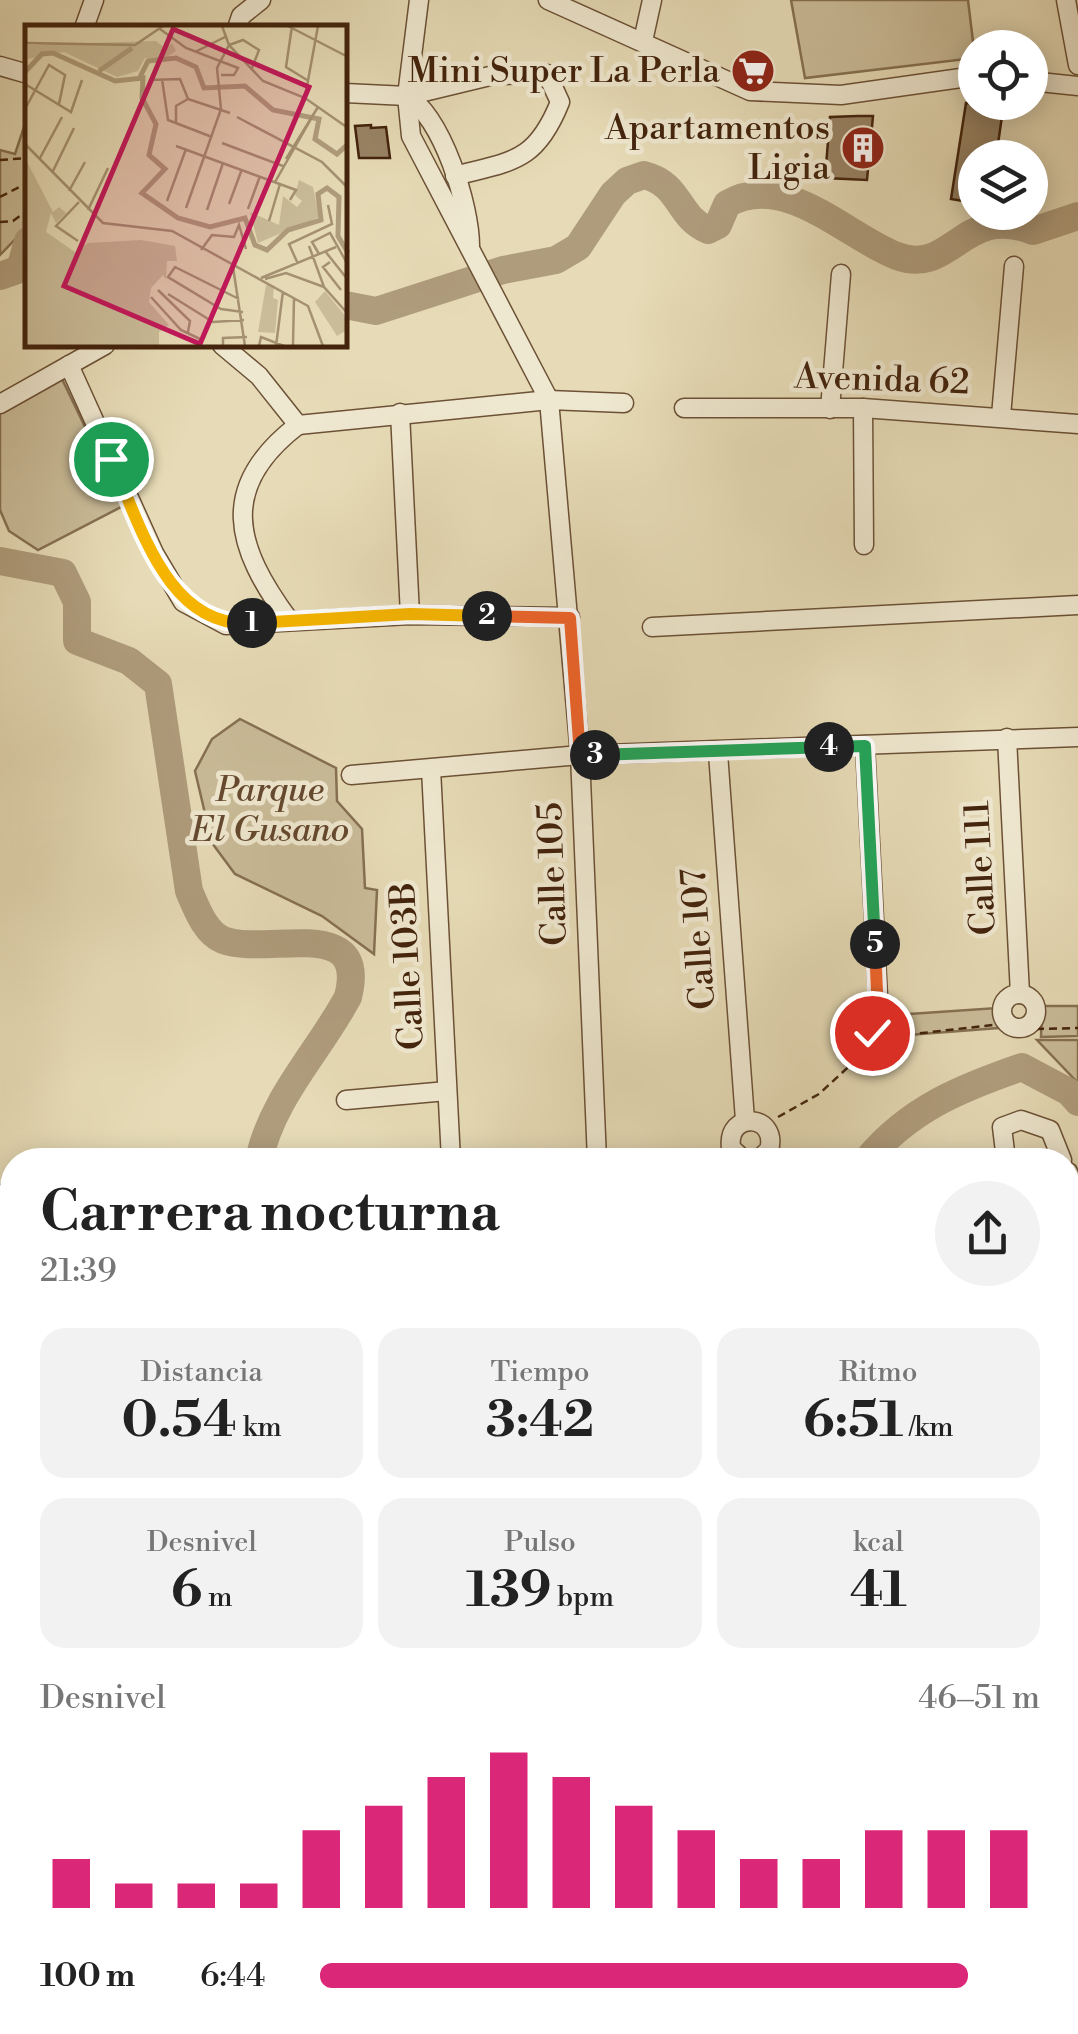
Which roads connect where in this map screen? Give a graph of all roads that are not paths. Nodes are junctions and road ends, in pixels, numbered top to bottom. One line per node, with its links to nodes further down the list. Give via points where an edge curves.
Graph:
1 (94, 0): 7 (street)
2 (261, 0): 8 (street)
3 (419, 0): 17 (street, Calle 105)
4 (548, 0): 9 (street)
5 (652, 0): 9 (street)
6 (1066, 0): 11 (street)
7 (85, 25)
8 (238, 25)
9 (643, 41): 13 (street, via 770,94 841,95)
10 (0, 66): 12 (street)
11 (1078, 66)
12 (25, 73)
13 (958, 78)
14 (1048, 83): 15 (street)
15 (1078, 86)
16 (348, 93): 17 (street)
17 (407, 96): 18 (street, Calle 105, via 424,106); 18 (street, via 494,75 547,74 560,102 546,138 523,159); 19 (street, Calle 105, via 415,147)
18 (454, 176): 19 (street, Calle 105)
19 (470, 246): 25 (street, Calle 105)
20 (1014, 266): 32 (street)
21 (840, 274): 30 (street)
22 (100, 348): 24 (street)
23 (226, 348): 34 (street, via 259,376)
24 (68, 365): 27 (street); 39 (street, via 154,553 184,602 226,625)
25 (549, 400): 26 (street); 31 (street); 38 (street, Calle 105)
26 (624, 403)
27 (0, 404)
28 (684, 408): 30 (street, Avenida 62)
29 (863, 408): 30 (street, Avenida 62); 32 (street, Avenida 62); 35 (street)
30 (830, 409)
31 (400, 413): 34 (street); 37 (street)
32 (1002, 416): 33 (street, Avenida 62)
33 (1078, 424)
34 (298, 425): 39 (street, via 251,474 242,506 244,547)
35 (864, 544)
36 (1078, 605): 40 (street)
37 (410, 614): 38 (street); 39 (street)
38 (570, 618): 45 (street, Calle 105)
39 (288, 620)
40 (652, 627)
41 (1078, 737): 42 (street)
42 (1007, 738): 43 (street); 48 (street, Calle 111)
43 (865, 746): 44 (street); 49 (street)
44 (718, 754): 45 (street); 52 (street, Calle 107)
45 (580, 755): 46 (street); 54 (street, Calle 105)
46 (431, 769): 47 (street); 50 (street, Calle 103B)
47 (352, 775)
48 (1020, 994)
49 (878, 1016)
50 (447, 1091): 51 (street); 53 (street, Calle 103B)
51 (346, 1100)
52 (745, 1120): 55 (street, Calle 107, via 734,1128); 56 (street, via 765,1125)
53 (450, 1148)
54 (596, 1148)
55 (732, 1148)
56 (769, 1148)
57 (1005, 1148): 58 (street, via 1002,1127 1021,1120 1050,1130)
58 (1057, 1148)

